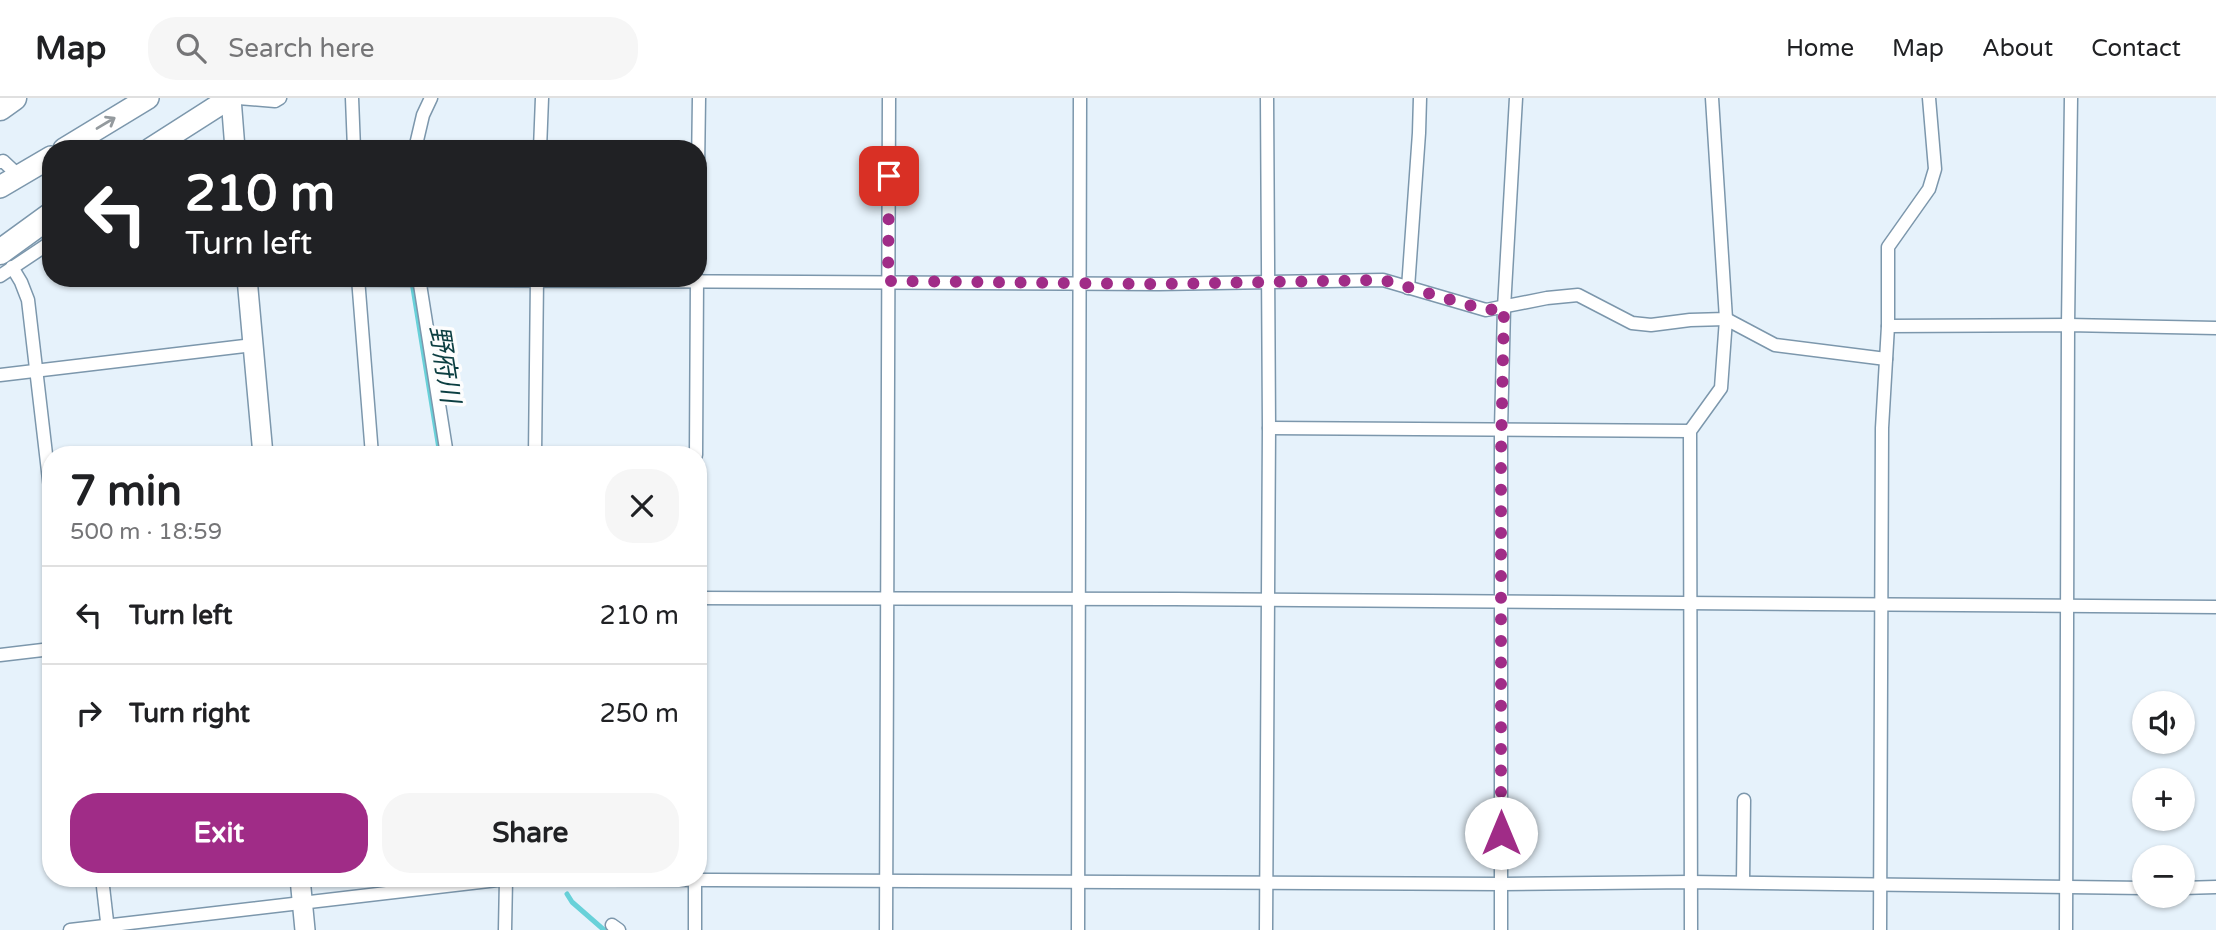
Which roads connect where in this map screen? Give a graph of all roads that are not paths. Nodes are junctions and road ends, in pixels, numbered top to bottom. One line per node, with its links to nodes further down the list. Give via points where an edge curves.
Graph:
1 (14, 98): 18 (highway)
2 (148, 98): 20 (highway, one-way to 2)
3 (230, 98): 19 (highway); 23 (main road)
4 (238, 98): 5 (street)
5 (280, 98)
6 (352, 98): 24 (street)
7 (431, 98): 25 (street)
8 (542, 98): 26 (street)
9 (699, 98): 27 (street)
10 (889, 98): 39 (street)
11 (1080, 98): 41 (street)
12 (1267, 98): 40 (street)
13 (1420, 98): 47 (street)
14 (1516, 98): 48 (street)
15 (1712, 98): 49 (street)
16 (1929, 98): 51 (street, via 1935,169 1929,189 1888,247)
17 (2071, 98): 50 (street)
18 (0, 108)
19 (189, 124): 21 (highway); 22 (street)
20 (79, 140)
21 (164, 140)
22 (174, 140)
23 (234, 140)
24 (354, 140)
25 (417, 140)
26 (540, 140)
27 (698, 140)
28 (0, 162): 30 (street)
29 (42, 162): 30 (highway)
30 (19, 176): 31 (highway)
31 (0, 187)
32 (42, 218): 34 (highway)
33 (42, 222): 36 (highway)
34 (0, 240)
35 (42, 246): 36 (street)
36 (6, 260): 37 (street); 55 (street, via 28,300)
37 (0, 276)
38 (707, 280): 39 (street)
39 (888, 281): 41 (street); 67 (street)
40 (1269, 281): 41 (street); 47 (street, via 1383,280); 57 (street)
41 (1079, 282): 68 (street)
42 (248, 287): 53 (main road)
43 (359, 287): 62 (street)
44 (416, 287): 63 (street)
45 (537, 287): 64 (street)
46 (697, 287): 65 (street)
47 (1408, 288): 48 (street, via 1486,310)
48 (1504, 308): 49 (street, via 1578,295 1632,323); 58 (street)
49 (1726, 319): 54 (street, via 1776,345); 59 (street, via 1721,388)
50 (2068, 325): 51 (street); 52 (street); 73 (street)
51 (1888, 326): 54 (street)
52 (2216, 328)
53 (253, 345): 55 (street); 61 (main road)
54 (1886, 359): 72 (street)
55 (36, 371): 56 (street); 60 (street)
56 (0, 375)
57 (1269, 428): 58 (street); 69 (street)
58 (1501, 429): 59 (street); 70 (street)
59 (1690, 431): 71 (street)
60 (45, 446)
61 (262, 446)
62 (371, 446)
63 (445, 446)
64 (536, 446)
65 (696, 446)
66 (707, 598): 67 (street)
67 (887, 598): 68 (street); 79 (street)
68 (1079, 598): 69 (street); 80 (street)
69 (1268, 600): 70 (street); 83 (street)
70 (1500, 601): 71 (street); 85 (street)
71 (1691, 603): 72 (street); 81 (street)
72 (1881, 605): 73 (street); 84 (street)
73 (2067, 607): 74 (street); 91 (street)
74 (2216, 607)
75 (42, 650): 76 (street)
76 (0, 655)
77 (1744, 800): 82 (street)
78 (707, 879): 79 (street)
79 (886, 880): 80 (street); 101 (street)
80 (1078, 882): 83 (street); 102 (street)
81 (1690, 882): 82 (street); 85 (street); 105 (street)
82 (1743, 882): 84 (street)
83 (1266, 883): 85 (street); 103 (street)
84 (1880, 883): 91 (street); 106 (street)
85 (1502, 884): 104 (street)
86 (103, 887): 96 (street)
87 (301, 887): 95 (main road)
88 (435, 887): 95 (street)
89 (506, 887): 99 (street)
90 (695, 887): 100 (street)
91 (2066, 887): 93 (street); 107 (street)
92 (2216, 887): 94 (street)
93 (2132, 888)
94 (2195, 888)
95 (302, 902): 96 (street); 98 (main road)
96 (107, 928): 97 (street)
97 (70, 930)
98 (305, 930)
99 (505, 930)
100 (695, 930)
101 (886, 930)
102 (1078, 930)
103 (1266, 930)
104 (1502, 930)
105 (1691, 930)
106 (1880, 930)
107 (2066, 930)

